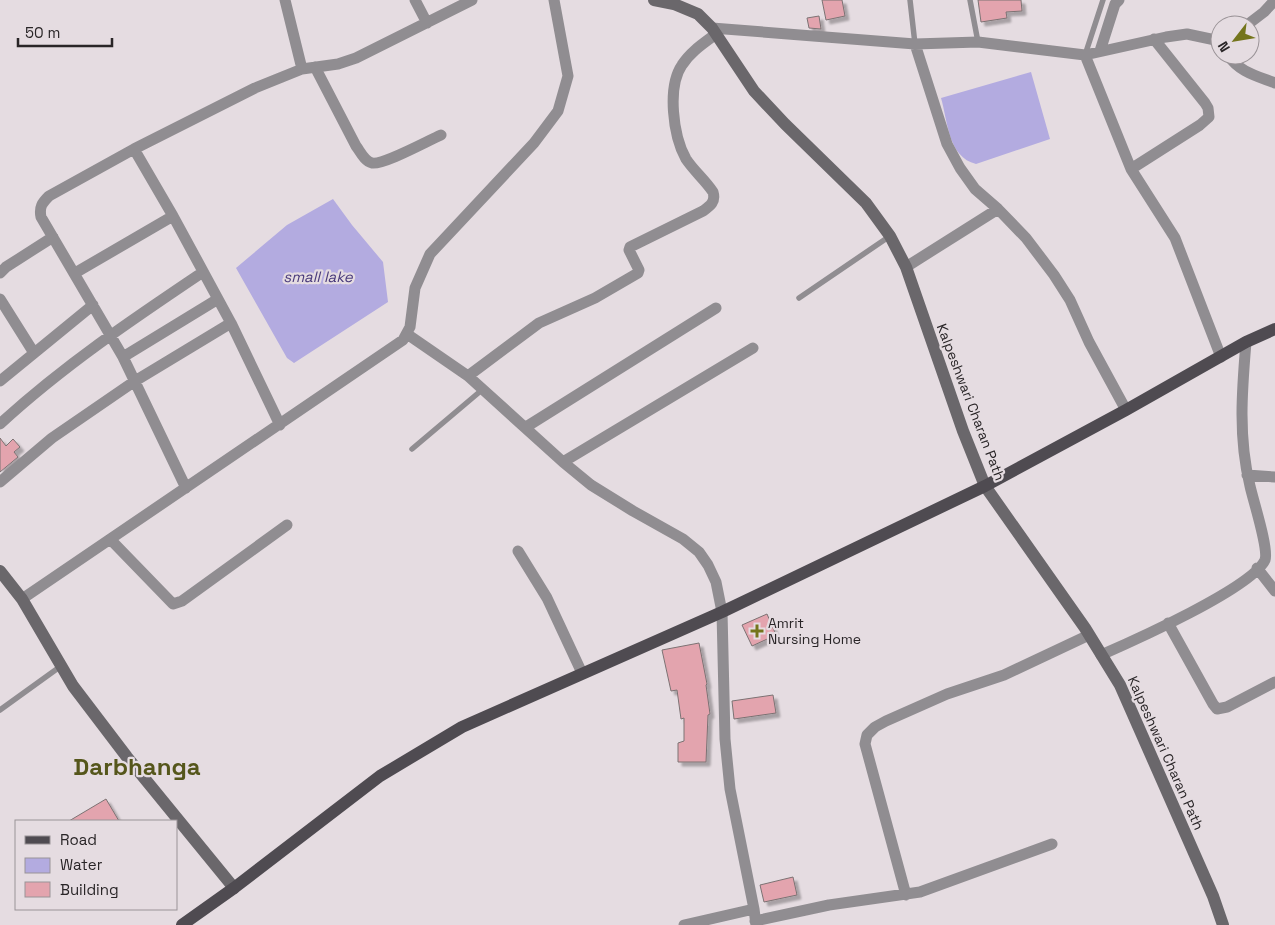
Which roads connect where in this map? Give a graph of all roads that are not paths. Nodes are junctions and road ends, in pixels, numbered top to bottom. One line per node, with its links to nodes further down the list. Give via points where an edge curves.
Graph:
1 (285, 0): 22 (street)
2 (415, 0): 12 (street)
3 (472, 0): 12 (street)
4 (554, 0): 42 (street, via 568,76 558,111 534,143 430,254 416,288)
5 (654, 0): 13 (street, Kalpeshwari Charan Path, via 698,14)
6 (910, 0): 17 (lane)
7 (970, 0): 16 (lane)
8 (1103, 0): 19 (lane)
9 (1119, 0): 18 (street)
10 (1275, 0): 11 (street)
11 (1260, 15)
12 (428, 23): 21 (street, via 356,58)
13 (714, 31): 17 (street); 29 (street, Kalpeshwari Charan Path, via 754,91 866,203); 49 (street, via 680,67 673,94 675,120 684,153 713,192 712,204 630,248 638,273 595,298 539,323)
14 (1154, 39): 15 (street, via 1187,34); 18 (street); 26 (street, via 1208,108 1209,117)
15 (1210, 40)
16 (978, 42): 17 (street); 19 (street)
17 (915, 44): 27 (street, via 947,144 970,182)
18 (1100, 51): 19 (street)
19 (1085, 55): 26 (street)
20 (1236, 65): 23 (street)
21 (315, 67): 22 (street); 24 (street, via 356,146 370,163 390,159)
22 (302, 69): 25 (street, via 255,88)
23 (1275, 83)
24 (441, 135)
25 (134, 149): 28 (street); 30 (street, via 42,202 41,217)
26 (1132, 169): 47 (street, via 1175,238)
27 (998, 208): 31 (street); 53 (street, via 1026,238 1070,300 1088,342)
28 (173, 216): 32 (street); 34 (street)
29 (890, 236): 31 (street, Kalpeshwari Charan Path); 35 (lane)
30 (53, 237): 33 (street); 34 (street)
31 (906, 267): 62 (street, Kalpeshwari Charan Path)
32 (204, 272): 37 (street); 43 (street)
33 (0, 273)
34 (75, 274): 38 (street)
35 (799, 298)
36 (0, 299): 46 (street)
37 (218, 299): 40 (street); 48 (street)
38 (93, 306): 43 (street); 46 (street)
39 (716, 308): 56 (street)
40 (231, 323): 51 (street); 55 (street)
41 (1275, 329): 44 (main road)
42 (407, 334): 49 (street); 55 (street, via 394,348)
43 (110, 335): 48 (street); 54 (street, via 36,391)
44 (1246, 342): 47 (main road); 59 (street, via 1241,429)
45 (753, 348): 58 (street)
46 (34, 353): 50 (street)
47 (1221, 356): 53 (main road)
48 (123, 357): 51 (street)
49 (468, 376): 52 (street)
50 (0, 381)
51 (135, 381): 61 (street, via 52,438); 63 (street)
52 (483, 389): 56 (street); 57 (lane)
53 (1126, 410): 62 (main road)
54 (0, 424)
55 (280, 425): 63 (street)
56 (526, 427): 58 (street)
57 (412, 449)
58 (563, 462): 71 (street, via 591,485 684,539 699,552 716,582)
59 (1247, 475): 60 (street); 67 (street, via 1266,545 1264,560)
60 (1275, 477)
61 (0, 482)
62 (985, 486): 71 (main road); 73 (street, Kalpeshwari Charan Path)
63 (186, 488): 65 (street)
64 (287, 525): 65 (street, via 182,601 173,604)
65 (110, 540): 70 (street)
66 (518, 551): 76 (street, via 547,598)
67 (1257, 568): 69 (street); 72 (street, via 1232,590)
68 (0, 571): 70 (street)
69 (1275, 591)
70 (22, 599): 75 (street)
71 (722, 612): 76 (main road); 82 (street, via 725,739 730,789)
72 (1168, 623): 74 (street); 77 (street, via 1217,708 1227,707)
73 (1089, 636): 74 (street, Kalpeshwari Charan Path); 81 (street, via 1004,675 947,694 886,721 867,735 865,744)
74 (1101, 655): 86 (street, Kalpeshwari Charan Path, via 1124,693)
75 (61, 666): 78 (lane); 80 (street, via 127,757)
76 (582, 673): 80 (main road, via 462,727 380,776)
77 (1275, 682)
78 (0, 710)
79 (1052, 844): 81 (street, via 934,888)
80 (234, 888): 83 (main road)
81 (906, 895): 84 (street, via 829,905)
82 (754, 909): 84 (street); 85 (street)
83 (188, 923)
84 (755, 923)
85 (684, 925)
86 (1223, 925)

